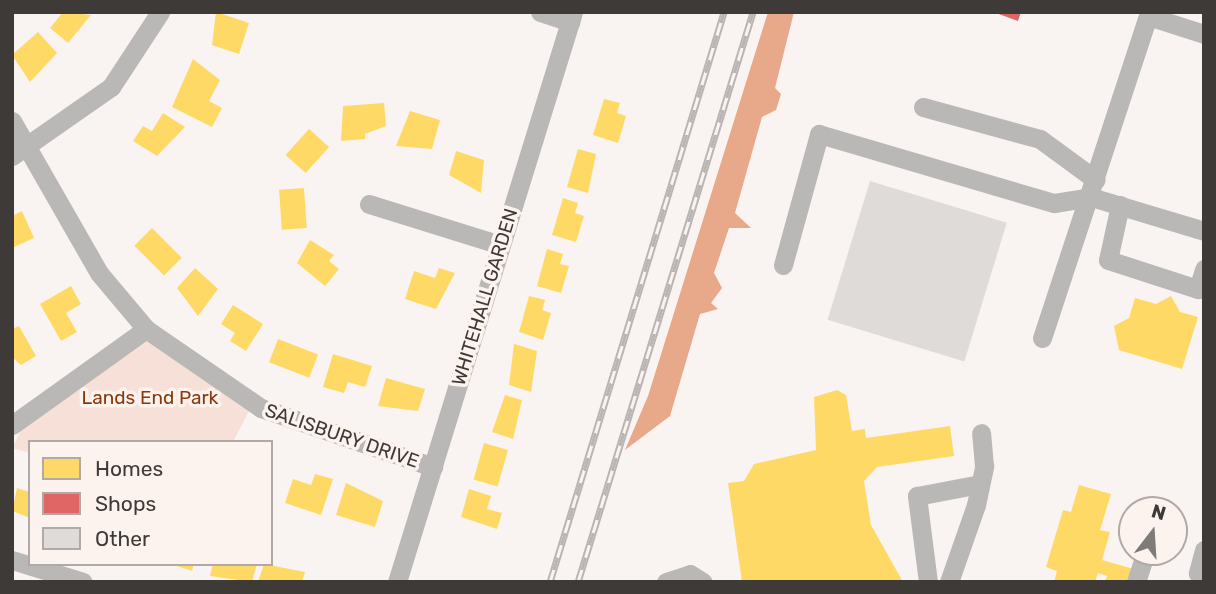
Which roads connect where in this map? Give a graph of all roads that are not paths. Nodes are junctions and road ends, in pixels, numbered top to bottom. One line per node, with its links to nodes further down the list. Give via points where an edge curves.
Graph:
1 (160, 12): 8 (street, via 111,88)
2 (540, 12): 4 (street)
3 (1148, 14): 5 (street); 9 (street)
4 (572, 17): 13 (street, WHITEHALL GARDEN)
5 (1204, 34)
6 (923, 107): 9 (street, via 1040,139)
7 (12, 121): 8 (street, SALISBURY DRIVE)
8 (21, 153): 16 (street, SALISBURY DRIVE, via 99,273)
9 (1094, 188): 11 (street); 14 (street, via 1054,203 819,134); 17 (street)
10 (369, 204): 13 (street)
11 (1120, 205): 12 (street); 15 (street, via 1108,260 1198,289)
12 (1204, 231)
13 (501, 245): 20 (street, WHITEHALL GARDEN)
14 (783, 265)
15 (1204, 269)
16 (146, 329): 18 (street); 20 (street, SALISBURY DRIVE, via 261,408)
17 (1042, 338)
18 (12, 425)
19 (981, 433): 21 (street)
20 (433, 467): 27 (street, WHITEHALL GARDEN)
21 (980, 484): 25 (street); 25 (street, via 917,496)
22 (1204, 550): 24 (street, via 1198,573)
23 (31, 566): 26 (street)
24 (1204, 578)
25 (935, 581)
26 (83, 582)
27 (397, 582)
28 (666, 582): 29 (street, via 690,574)
29 (703, 582)

